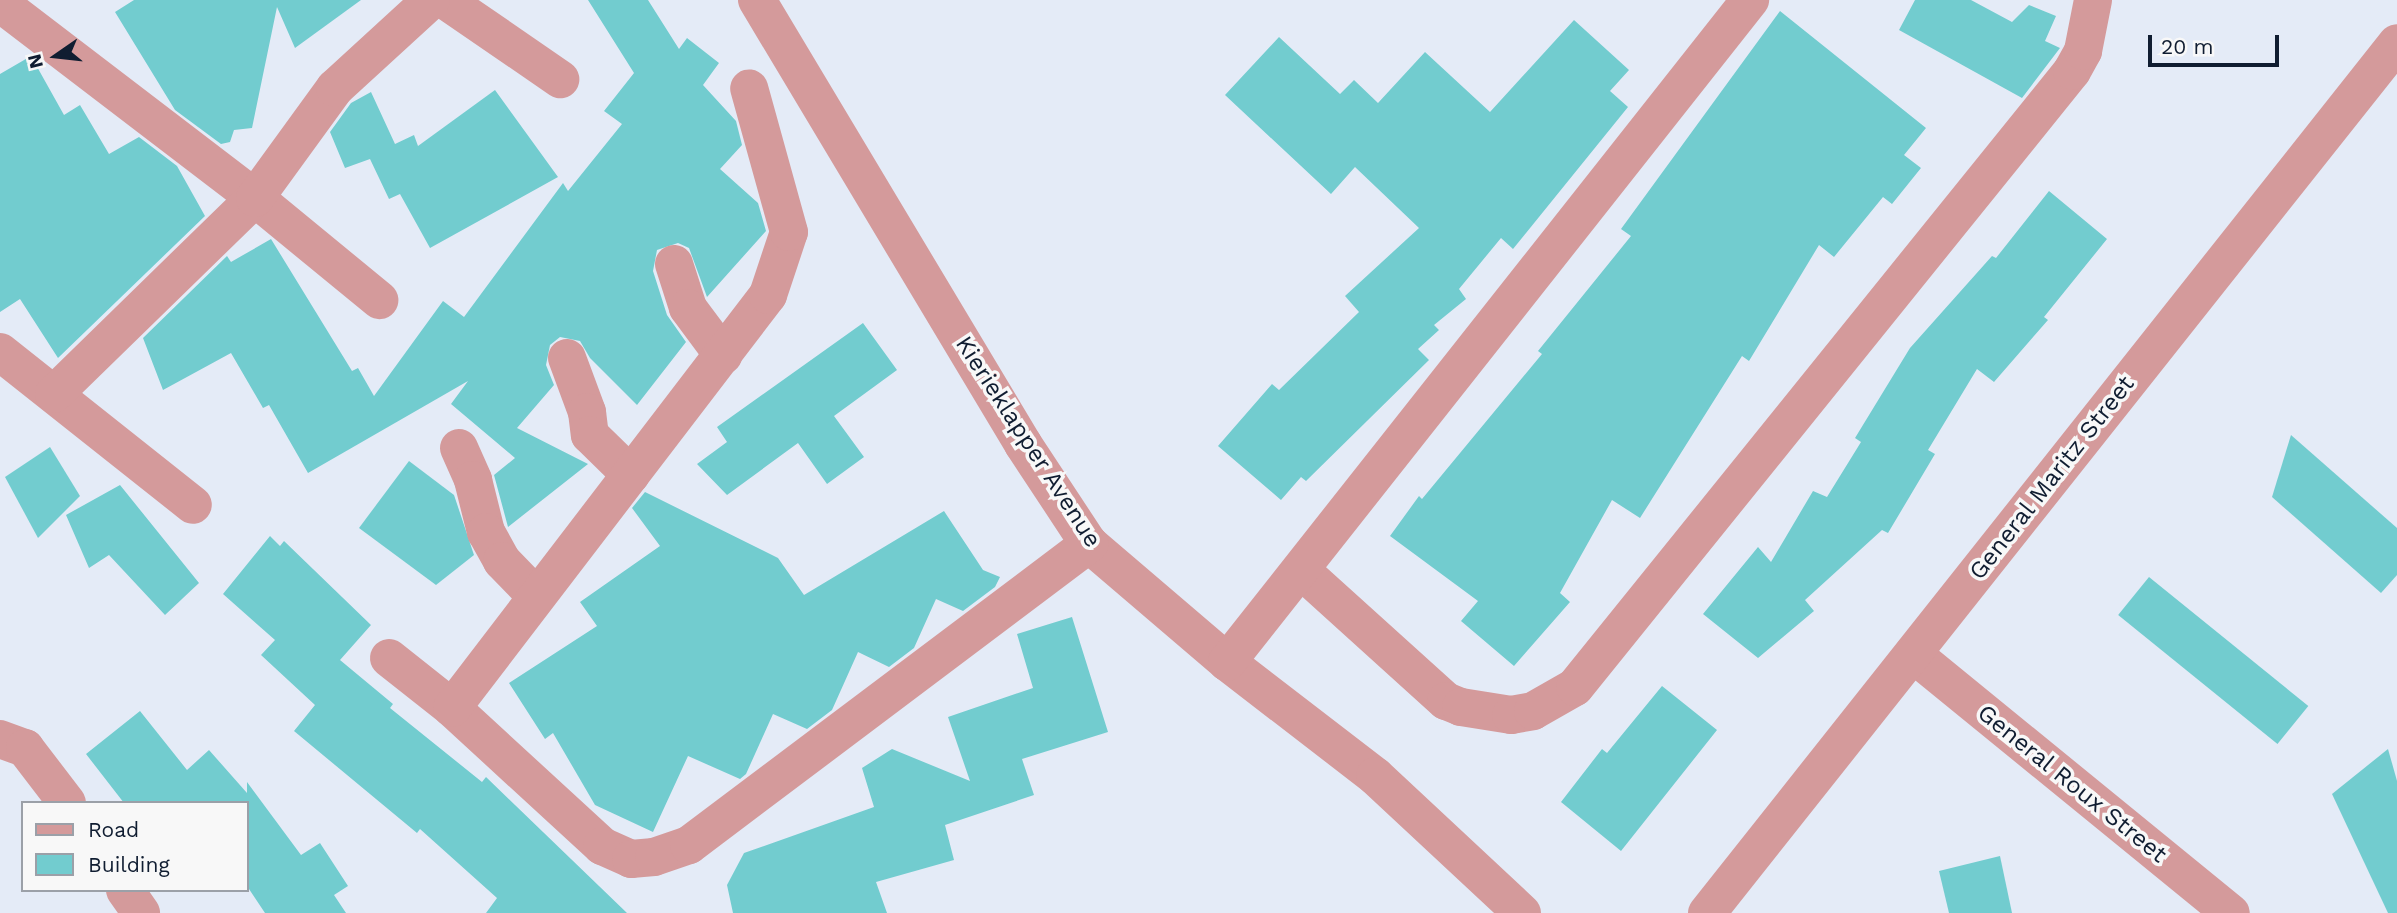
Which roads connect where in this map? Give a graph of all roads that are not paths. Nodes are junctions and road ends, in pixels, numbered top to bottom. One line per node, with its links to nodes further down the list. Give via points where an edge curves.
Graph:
1 (431, 0): 10 (street, via 335,88)
2 (445, 0): 8 (street)
3 (757, 0): 20 (street, Kierieklapper Avenue, via 1023,443)
4 (1750, 0): 21 (street)
5 (2093, 0): 21 (street, via 2083,51 2072,71 1574,687 1533,711 1511,715 1454,704)
6 (0, 3): 10 (street)
7 (2397, 43): 23 (street, General Maritz Street)
8 (560, 79)
9 (749, 88): 14 (street, via 789,232 768,295)
10 (255, 198): 12 (street); 16 (street)
11 (674, 264): 14 (street, via 688,308)
12 (379, 300)
13 (0, 352): 16 (street)
14 (723, 355): 18 (street)
15 (567, 358): 18 (street, via 587,412 590,435)
16 (54, 394): 19 (street)
17 (459, 448): 22 (street, via 486,532 502,561)
18 (631, 475): 22 (street)
19 (193, 505)
20 (1089, 544): 25 (street, Kierieklapper Avenue); 26 (street, via 689,845 654,858 631,859 602,846)
21 (1302, 571): 25 (street)
22 (535, 595): 26 (street)
23 (1913, 654): 32 (street, General Maritz Street); 33 (street, General Roux Street)
24 (389, 658): 26 (street)
25 (1227, 662): 31 (street, Kierieklapper Avenue, via 1375,776)
26 (452, 708)
27 (0, 739): 28 (street, via 25,748)
28 (65, 801)
29 (126, 892): 30 (street)
30 (141, 913)
31 (1522, 913)
32 (1707, 913)
33 (2231, 913)

